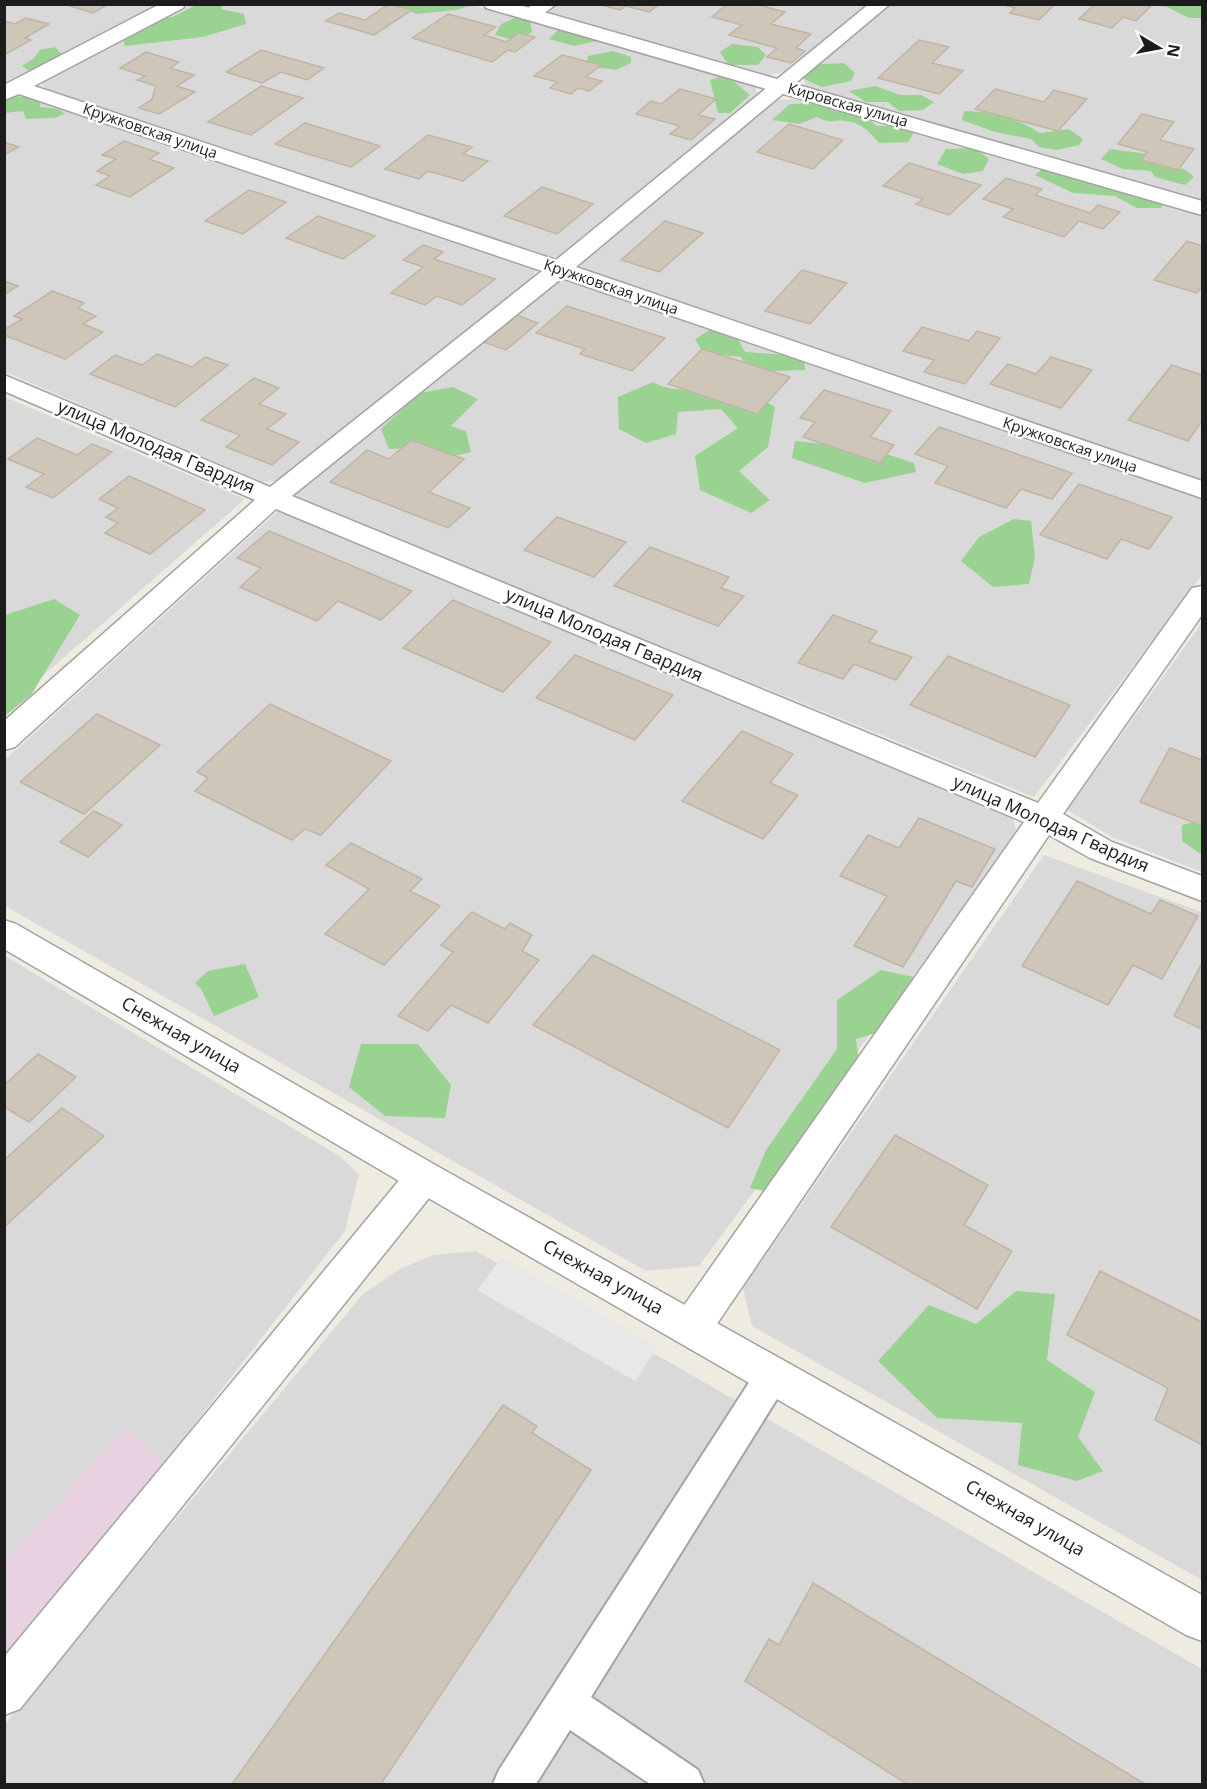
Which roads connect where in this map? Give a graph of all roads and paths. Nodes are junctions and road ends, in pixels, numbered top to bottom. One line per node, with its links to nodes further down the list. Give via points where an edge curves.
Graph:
1 (176, 4): 6 (street)
2 (493, 4): 4 (street, Кировская улица)
3 (881, 4): 5 (street)
4 (538, 10): 5 (street, Кировская улица)
5 (781, 86): 7 (street, Кировская улица); 8 (street)
6 (11, 90): 8 (street, Кружковская улица)
7 (1203, 208)
8 (559, 269): 10 (street, Кружковская улица); 11 (street)
9 (4, 382): 11 (street, улица Молодая Гвардия)
10 (1203, 490)
11 (273, 498): 13 (street); 14 (street, улица Молодая Гвардия)
12 (1203, 595): 14 (street)
13 (4, 738)
14 (1044, 818): 15 (street, улица Молодая Гвардия, via 1101,850); 18 (street)
15 (1203, 888)
16 (4, 933): 17 (street, Снежная улица)
17 (424, 1177): 18 (street, Снежная улица); 21 (street)
18 (692, 1327): 19 (street, Снежная улица)
19 (773, 1375): 20 (street, Снежная улица); 22 (lane)
20 (1203, 1619)
21 (4, 1693)
22 (566, 1704): 23 (lane); 24 (lane)
23 (513, 1785)
24 (684, 1785)

